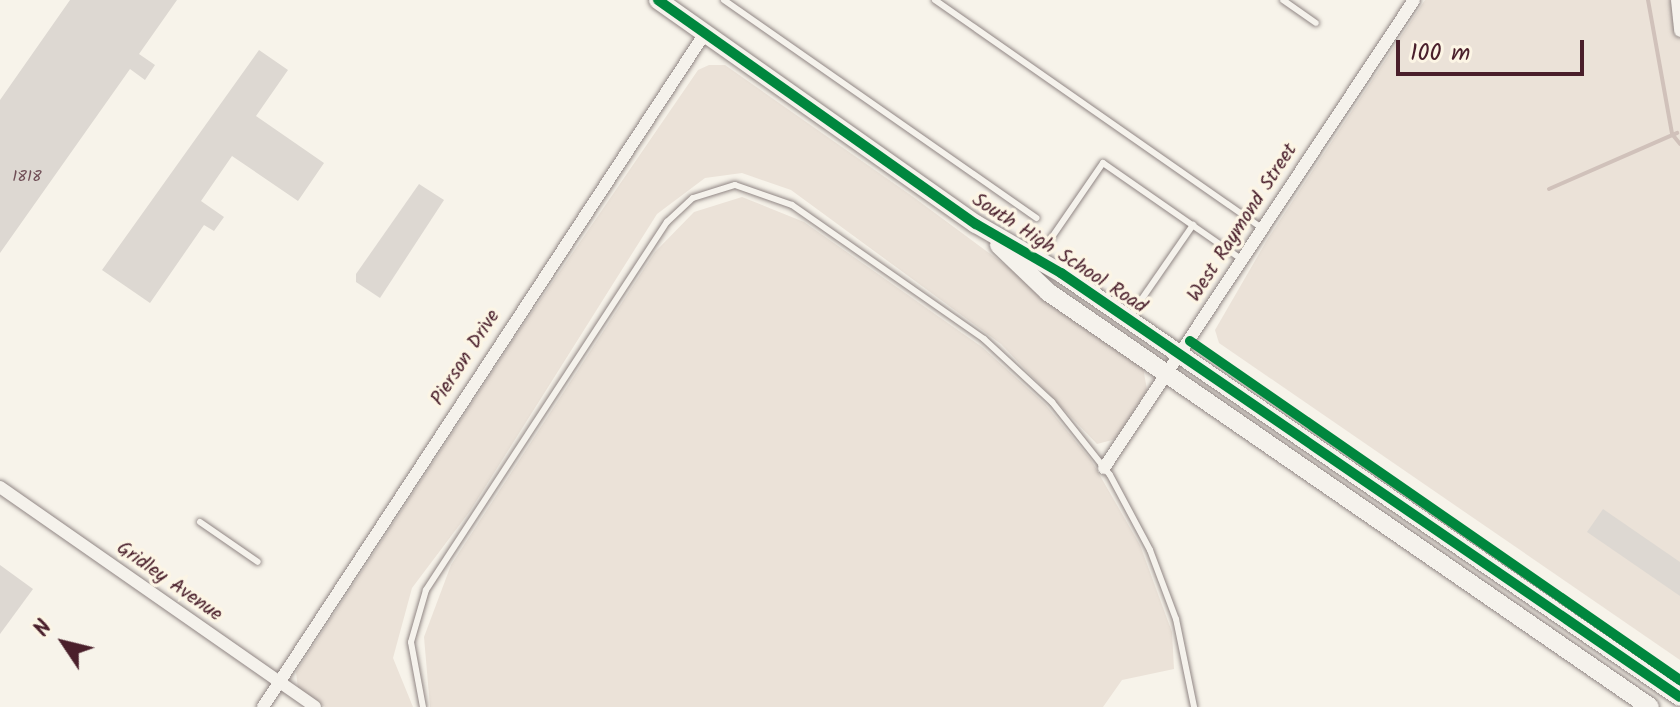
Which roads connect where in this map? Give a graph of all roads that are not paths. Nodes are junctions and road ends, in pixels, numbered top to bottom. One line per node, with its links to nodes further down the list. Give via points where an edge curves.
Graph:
1 (658, 0): 9 (street, South High School Road)
2 (724, 0): 10 (lane)
3 (935, 0): 13 (lane)
4 (1283, 0): 7 (lane)
5 (1414, 0): 13 (street, West Raymond Street)
6 (1677, 0): 8 (street)
7 (1316, 23)
8 (1680, 31)
9 (705, 33): 11 (street, South High School Road); 23 (street, Pierson Drive)
10 (1036, 218)
11 (976, 224): 14 (street, South High School Road); 18 (street, South High School Road, via 1048,292)
12 (1193, 225): 14 (lane, via 1103,163); 15 (lane); 16 (lane)
13 (1263, 229): 15 (street, West Raymond Street)
14 (1037, 259): 16 (street, South High School Road)
15 (1243, 260): 17 (street, West Raymond Street)
16 (1128, 319): 17 (street, South High School Road)
17 (1180, 355): 18 (street, West Raymond Street); 24 (street, South High School Road)
18 (1168, 374): 19 (street, West Raymond Street); 29 (street, South High School Road)
19 (1104, 468): 27 (lane, via 1040,388 970,329 782,198 743,186 709,190 660,232 426,590 411,642); 28 (lane, via 1163,583)
20 (0, 487): 23 (street, Gridley Avenue)
21 (200, 522): 22 (lane)
22 (258, 562)
23 (279, 683): 25 (street, Pierson Drive); 26 (street, Gridley Avenue)
24 (1680, 697)
25 (263, 707)
26 (315, 707)
27 (423, 707)
28 (1194, 707)
29 (1650, 707)

